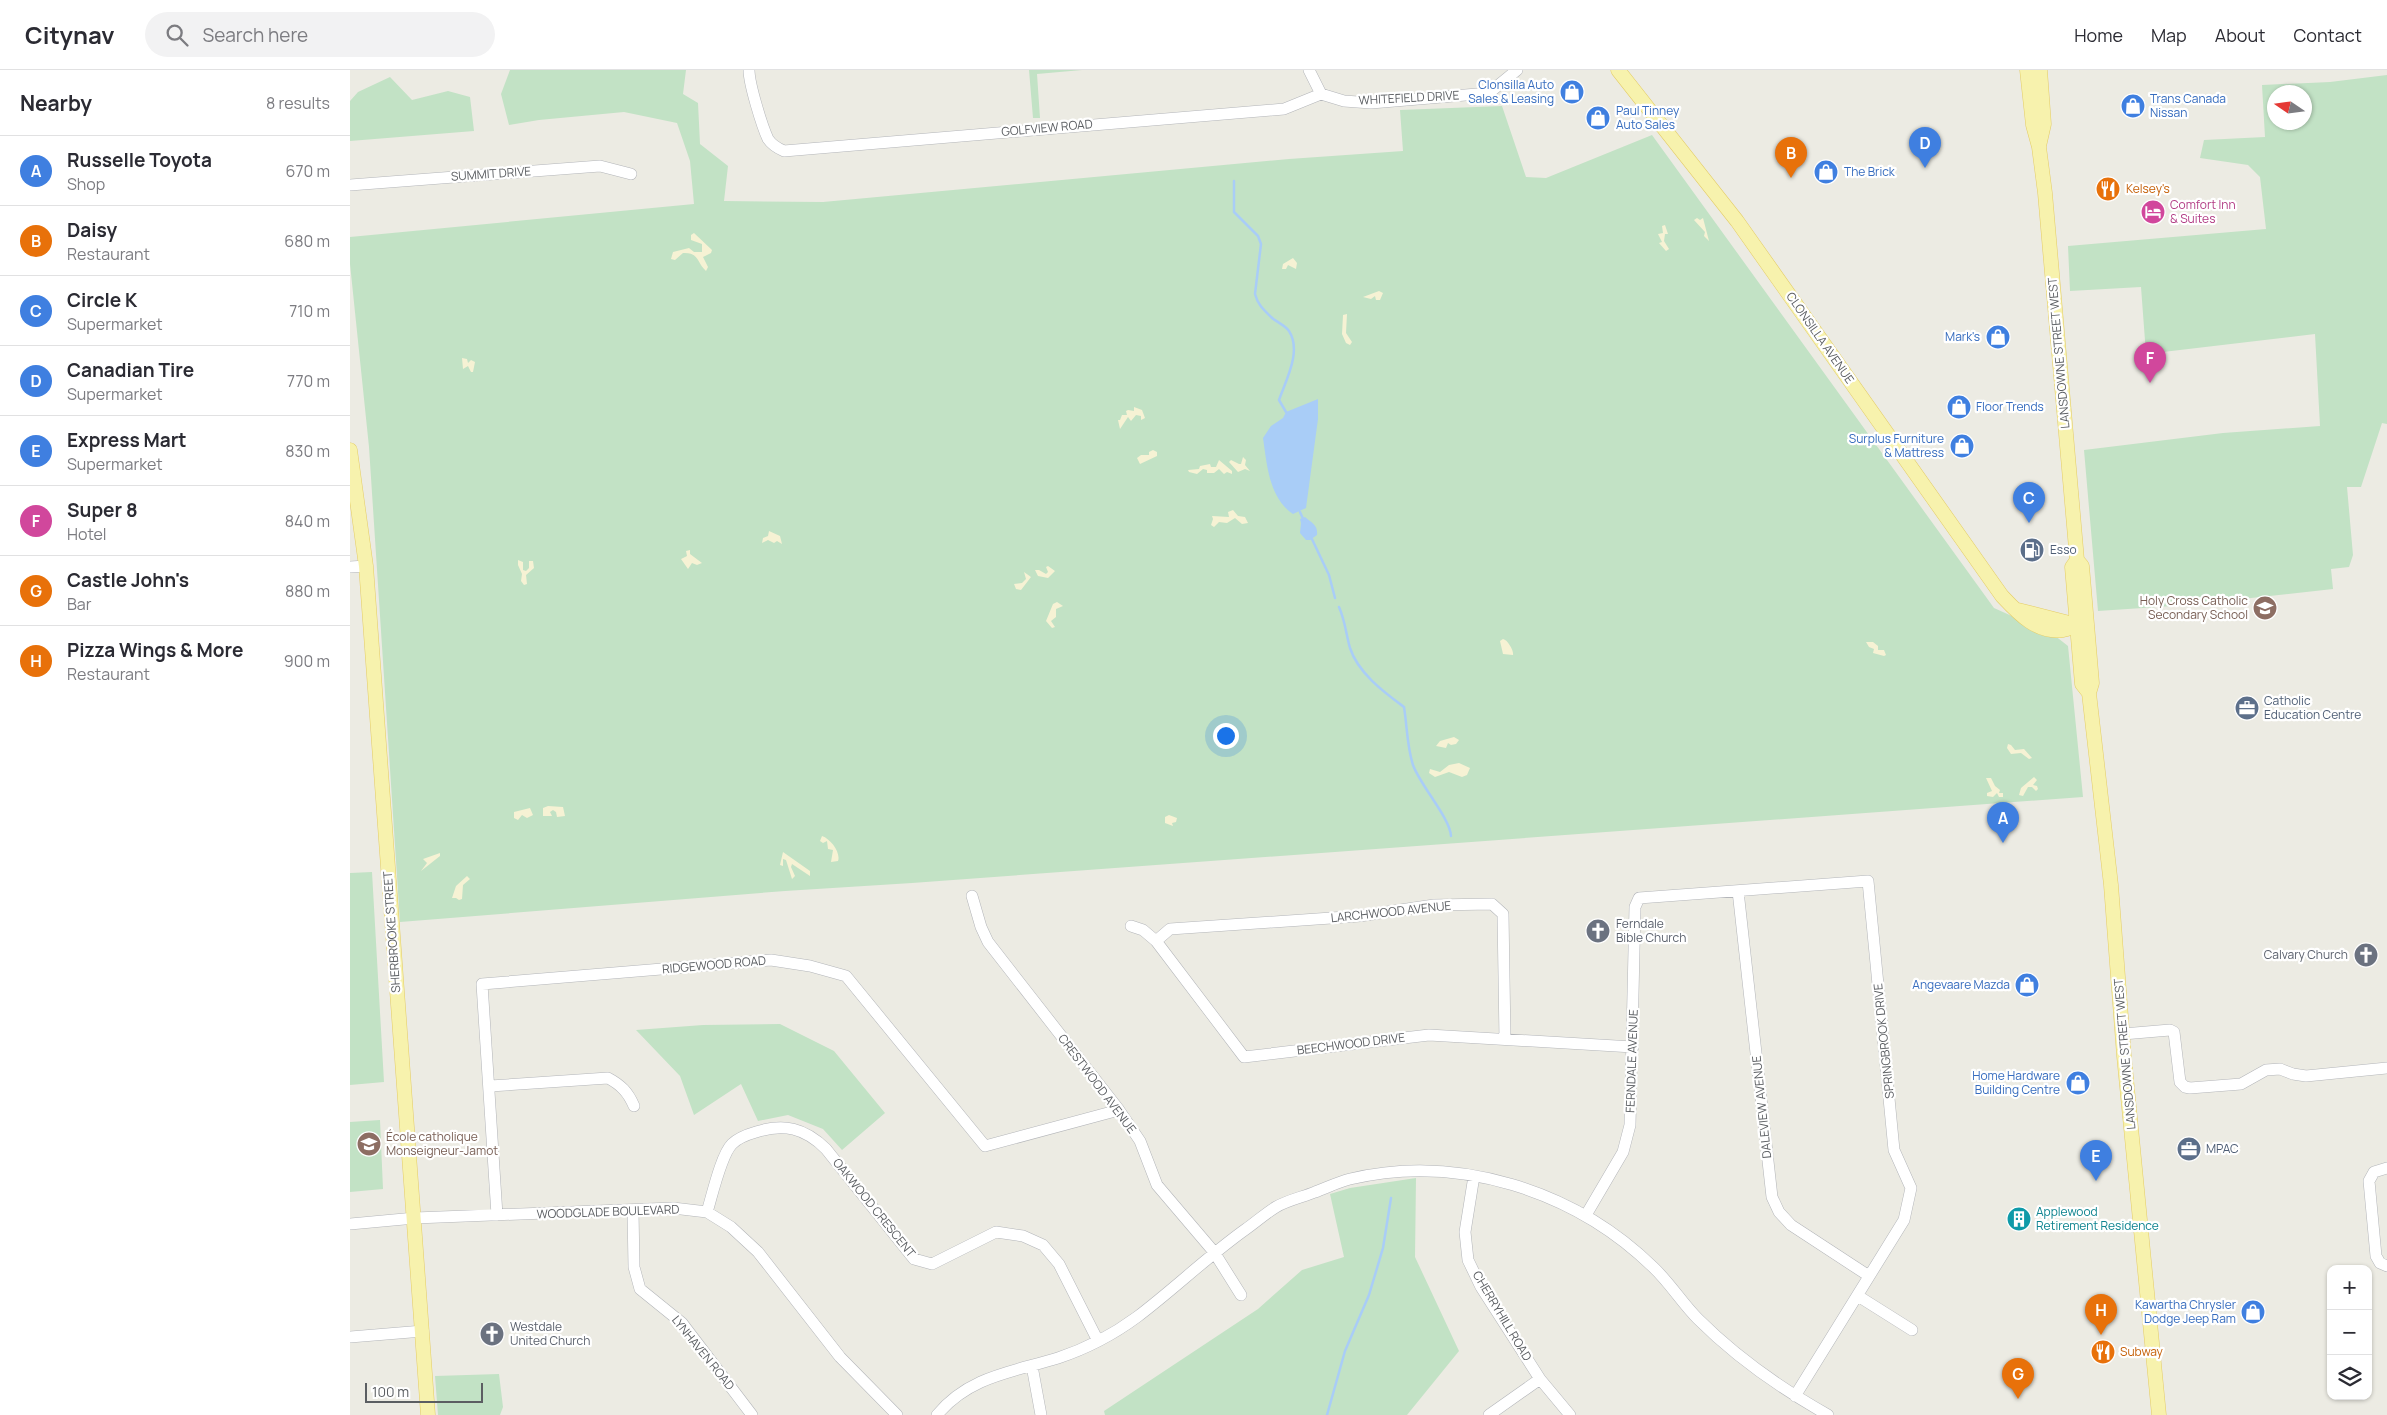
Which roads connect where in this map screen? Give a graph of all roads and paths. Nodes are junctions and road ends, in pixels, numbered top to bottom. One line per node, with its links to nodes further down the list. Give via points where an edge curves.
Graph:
1 (749, 70): 7 (street, GOLFVIEW ROAD, via 768,138 784,151 1284,109)
2 (1309, 70): 7 (street)
3 (1517, 70): 7 (street, WHITEFIELD DRIVE, via 1489,93 1371,103 1344,101)
4 (1618, 70): 14 (main road, CLONSILLA AVENUE, via 1737,221 1996,588 2028,622 2063,630)
5 (2027, 70): 8 (main road, LANSDOWNE STREET WEST, via 2033,125)
6 (2040, 70): 8 (main road, LANSDOWNE STREET WEST, via 2044,124)
7 (1321, 94)
8 (2039, 147): 14 (main road, LANSDOWNE STREET WEST, via 2077,560 2082,566)
9 (631, 174): 10 (street, SUMMIT DRIVE, via 600,166)
10 (350, 185)
11 (350, 450): 12 (main road, SHERBROOKE STREET)
12 (366, 566): 13 (street); 33 (main road, SHERBROOKE STREET)
13 (350, 567)
14 (2082, 624): 20 (main road, LANSDOWNE STREET WEST, via 2092,684 2090,693)
15 (1738, 891): 17 (street, SPRINGBROOK DRIVE); 37 (street, DALEVIEW AVENUE, via 1772,1197 1779,1212 1791,1225); 37 (street, SPRINGBROOK DRIVE, via 1868,880 1894,1150 1911,1188 1904,1220)
16 (972, 896): 26 (street, CRESTWOOD AVENUE, via 988,942)
17 (1639, 898): 22 (street, FERNDALE AVENUE, via 1636,907)
18 (1131, 926): 19 (street, BEECHWOOD DRIVE, via 1143,930)
19 (1156, 941): 21 (street, BEECHWOOD DRIVE, via 1244,1057 1429,1035); 21 (street, LARCHWOOD AVENUE, via 1170,929 1360,916 1434,905 1492,904 1503,914)
20 (2123, 1034): 23 (street, via 2174,1032 2180,1082 2190,1088 2241,1084 2266,1070 2280,1068 2306,1076); 55 (main road, LANSDOWNE STREET WEST)
21 (1505, 1038): 22 (street, BEECHWOOD DRIVE)
22 (1633, 1047): 32 (street, FERNDALE AVENUE, via 1630,1126 1623,1152)
23 (2387, 1068)
24 (490, 1086): 25 (street, via 608,1078 620,1084); 26 (street, RIDGEWOOD ROAD, via 482,984 771,960 846,976 985,1146); 31 (street, RIDGEWOOD ROAD)
25 (634, 1106)
26 (1119, 1110): 35 (street, CRESTWOOD AVENUE, via 1140,1141 1156,1185)
27 (2387, 1168): 36 (street, via 2374,1172 2369,1181 2376,1256)
28 (1474, 1176): 32 (street, via 1537,1191); 35 (street, via 1408,1171 1349,1180 1276,1207); 45 (street, CHERRYHILL ROAD, via 1465,1232 1468,1260 1481,1287)
29 (633, 1211): 30 (street, WOODGLADE BOULEVARD, via 673,1208); 31 (street, WOODGLADE BOULEVARD); 48 (street, LYNHAVEN ROAD, via 634,1267 640,1289 682,1323)
30 (707, 1212): 43 (street, OAKWOOD CRESCENT, via 719,1172 732,1144 774,1126 799,1130 826,1149 914,1259 932,1264 996,1232 1023,1236 1043,1244 1060,1264); 49 (street, WOODGLADE BOULEVARD, via 731,1227 758,1252 840,1357)
31 (497, 1215): 33 (street, WOODGLADE BOULEVARD)
32 (1586, 1215): 46 (street, via 1654,1268 1697,1318 1748,1364)
33 (415, 1218): 34 (street, WOODGLADE BOULEVARD); 41 (main road, SHERBROOKE STREET)
34 (350, 1224)
35 (1214, 1252): 38 (street, CRESTWOOD AVENUE); 43 (street, via 1135,1318)
36 (2387, 1266)
37 (1869, 1276): 39 (street, SPRINGBROOK DRIVE)
38 (1241, 1295)
39 (1858, 1296): 40 (street); 46 (street, SPRINGBROOK DRIVE)
40 (1912, 1330)
41 (423, 1331): 42 (street); 47 (main road, SHERBROOKE STREET)
42 (350, 1337)
43 (1098, 1340): 44 (street)
44 (1032, 1366): 50 (street, via 1006,1371 975,1384 947,1403); 51 (street)
45 (1540, 1379): 52 (street); 53 (street, CHERRYHILL ROAD)
46 (1795, 1396): 54 (street)
47 (428, 1415)
48 (752, 1415)
49 (898, 1415)
50 (937, 1415)
51 (1041, 1415)
52 (1489, 1415)
53 (1570, 1415)
54 (1828, 1415)
55 (2160, 1415)

